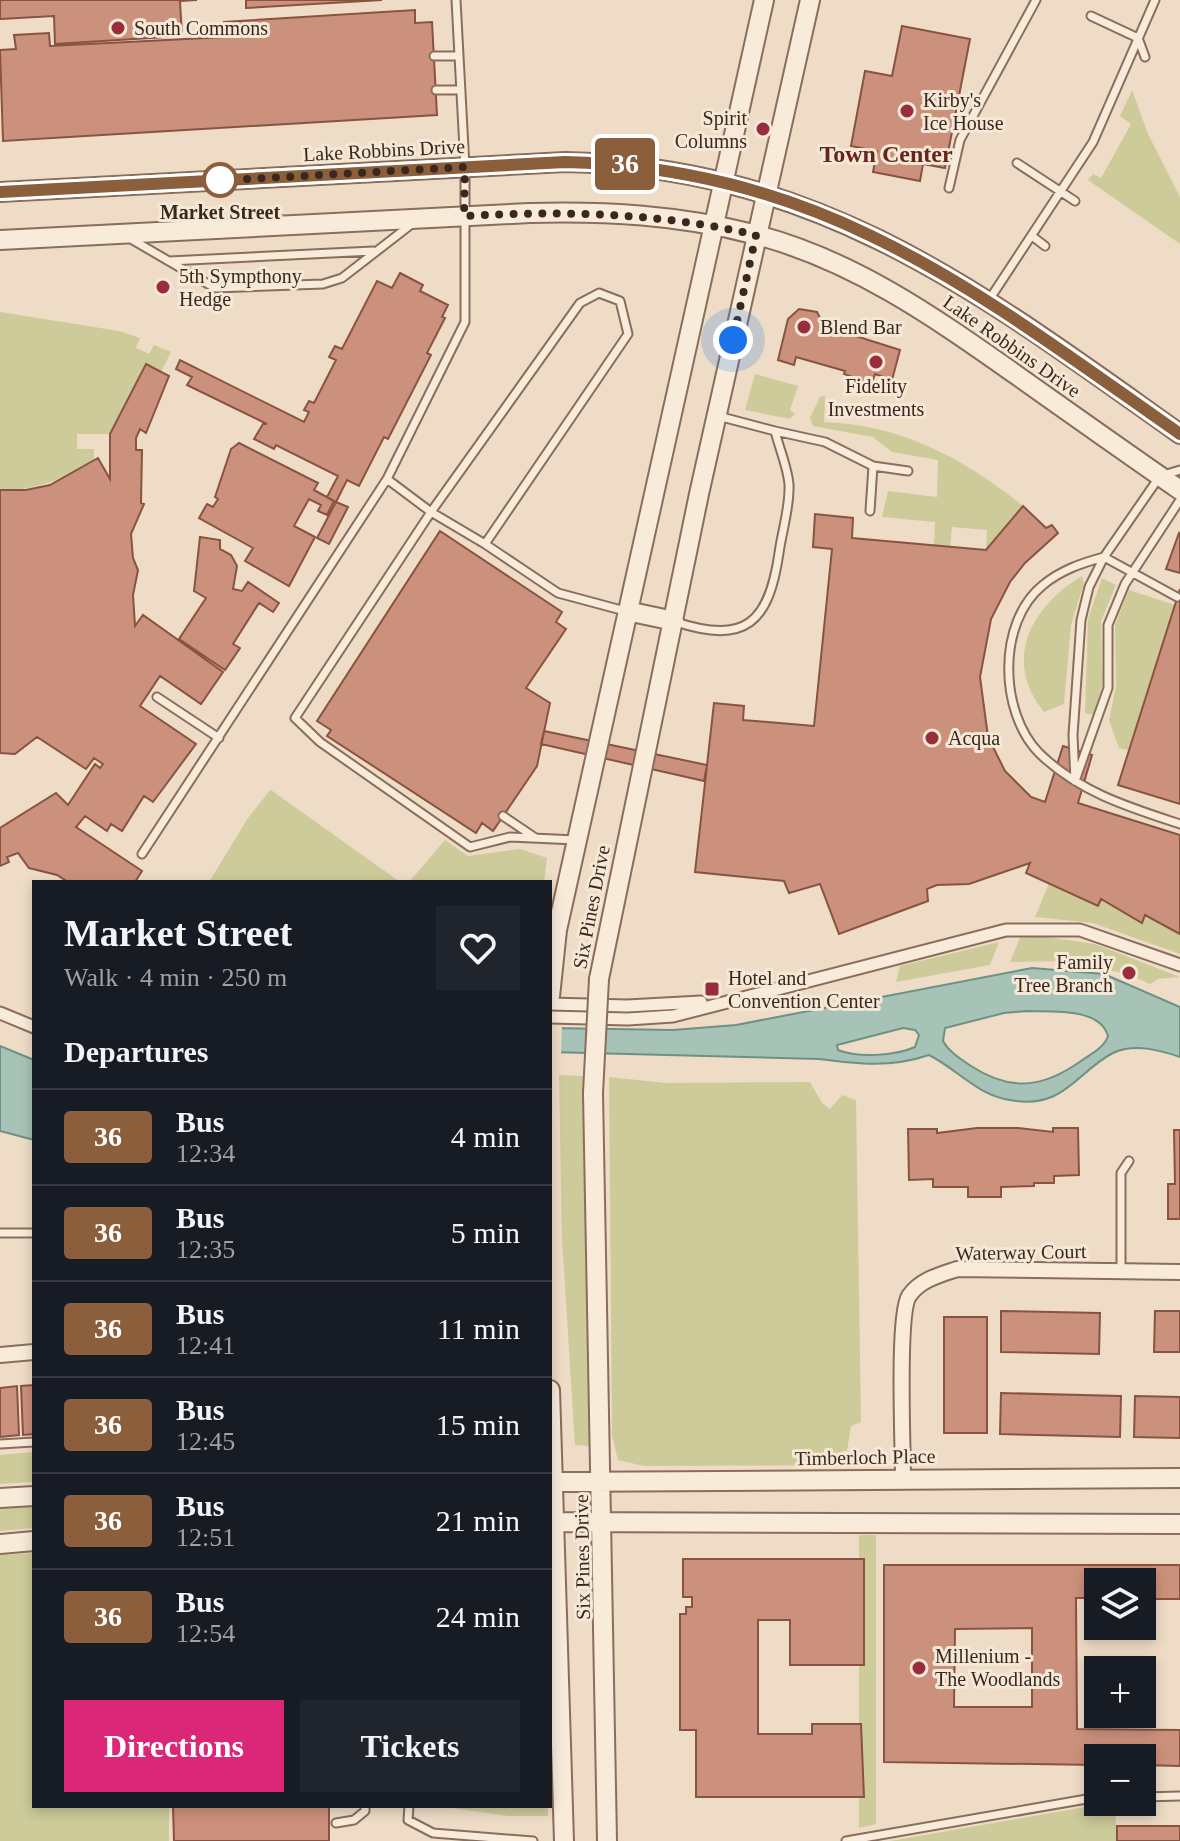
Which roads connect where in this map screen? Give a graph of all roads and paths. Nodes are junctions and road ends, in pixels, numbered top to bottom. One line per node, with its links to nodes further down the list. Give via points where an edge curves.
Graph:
1 (456, 0): 9 (lane)
2 (764, 0): 15 (street, Six Pines Drive)
3 (810, 0): 18 (street, Six Pines Drive)
4 (1036, 0): 16 (lane, via 960,140)
5 (1155, 0): 7 (lane)
6 (1091, 16): 7 (lane)
7 (1138, 38): 10 (lane); 19 (lane, via 1093,142)
8 (434, 56): 9 (lane)
9 (459, 56): 12 (lane)
10 (1145, 57)
11 (436, 90): 12 (lane)
12 (461, 90): 14 (lane)
13 (1017, 163): 19 (lane)
14 (465, 167): 15 (street, Lake Robbins Drive, via 630,164); 17 (street, Lake Robbins Drive); 21 (lane)
15 (723, 181): 18 (street, Lake Robbins Drive); 23 (street, Six Pines Drive)
16 (949, 188)
17 (0, 192)
18 (767, 192): 25 (street, Six Pines Drive); 31 (street, Lake Robbins Drive, via 895,246)
19 (1060, 192): 20 (lane); 26 (lane)
20 (1075, 201)
21 (464, 216): 22 (street, Lake Robbins Drive); 23 (street, Lake Robbins Drive, via 613,213); 39 (lane, via 462,333)
22 (419, 218): 24 (street, Lake Robbins Drive); 29 (lane)
23 (713, 225): 25 (street, Lake Robbins Drive); 48 (street, Six Pines Drive)
24 (122, 234): 27 (street, Lake Robbins Drive); 30 (lane)
25 (756, 235): 32 (street, Six Pines Drive); 38 (street, Lake Robbins Drive, via 851,270 913,304)
26 (1032, 236): 28 (lane); 31 (lane)
27 (0, 240)
28 (1045, 246)
29 (373, 251): 30 (lane); 30 (lane, via 334,282 225,289 206,285)
30 (167, 261)
31 (989, 300): 34 (street, Lake Robbins Drive)
32 (717, 415): 33 (lane); 49 (street, Six Pines Drive)
33 (775, 431): 35 (lane, via 825,442); 49 (lane, via 789,485 775,584 766,609 731,631)
34 (1180, 434)
35 (873, 466): 37 (lane); 42 (lane)
36 (1180, 470): 38 (lane)
37 (908, 471)
38 (1160, 476): 40 (street, Lake Robbins Drive); 45 (lane)
39 (387, 479): 43 (lane); 51 (lane)
40 (1180, 490)
41 (1180, 500): 46 (lane)
42 (870, 511)
43 (431, 512): 44 (lane); 44 (lane, via 580,303 599,293 620,301 628,334); 55 (lane, via 295,718 320,742 470,847 510,837)
44 (485, 544): 48 (lane, via 558,593)
45 (1104, 557): 46 (lane); 52 (lane, via 1081,620); 52 (lane, via 1074,565 1042,585 1017,623 1009,657 1019,725 1036,750)
46 (1132, 572): 47 (lane); 52 (lane, via 1108,625 1108,688)
47 (1177, 597)
48 (627, 611): 49 (street); 56 (street, Six Pines Drive)
49 (674, 621): 76 (street, Six Pines Drive, bridge, via 599,979 593,1093)
50 (157, 697): 51 (lane)
51 (219, 738): 57 (lane)
52 (1075, 781): 54 (lane, via 1108,800)
53 (503, 816): 55 (lane)
54 (1180, 824)
55 (537, 839): 56 (lane)
56 (577, 840): 59 (street, Six Pines Drive)
57 (142, 854)
58 (1180, 965): 60 (street, via 1088,931 1032,927)
59 (552, 970)
60 (720, 1001): 61 (street); 63 (street, via 662,1018)
61 (552, 1004)
62 (0, 1013): 64 (street)
63 (552, 1017)
64 (32, 1026)
65 (1129, 1161): 68 (lane, via 1121,1173)
66 (0, 1233): 67 (lane)
67 (32, 1233)
68 (1121, 1271): 69 (street, Waterway Court); 74 (street, Waterway Court, via 957,1269 925,1280 907,1298)
69 (1180, 1272)
70 (32, 1352): 71 (street)
71 (0, 1355)
72 (32, 1442): 73 (lane)
73 (0, 1444)
74 (903, 1478): 75 (street, Timberloch Place); 76 (street, Timberloch Place)
75 (1180, 1478)
76 (603, 1481): 77 (street, Timberloch Place); 81 (street, Six Pines Drive)
77 (552, 1482): 80 (street, Six Pines Drive)
78 (32, 1496): 79 (street)
79 (0, 1498)
80 (552, 1522): 81 (street); 92 (street, Six Pines Drive)
81 (603, 1522): 82 (street); 93 (street, Six Pines Drive)
82 (1180, 1524)
83 (32, 1541): 84 (street)
84 (0, 1544)
85 (1180, 1796): 86 (lane)
86 (1156, 1797)
87 (1084, 1799): 94 (lane)
88 (365, 1808): 90 (lane, via 354,1820)
89 (409, 1808): 91 (lane, via 408,1820 433,1833)
90 (336, 1823)
91 (533, 1841)
92 (564, 1841)
93 (607, 1841)
94 (846, 1841)

